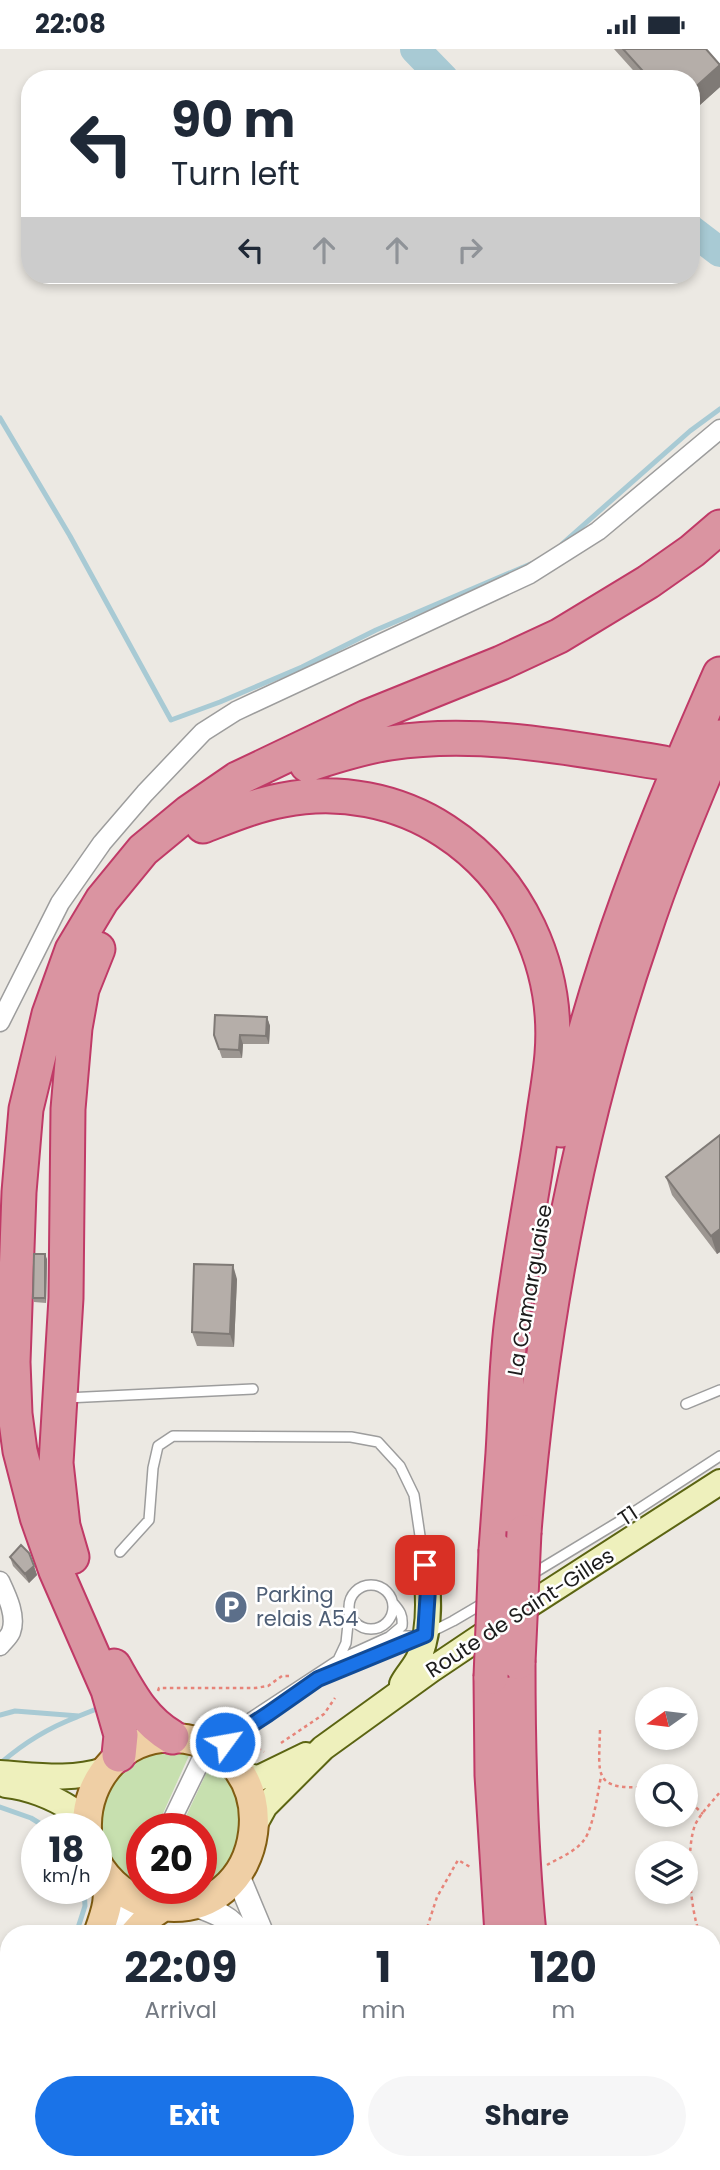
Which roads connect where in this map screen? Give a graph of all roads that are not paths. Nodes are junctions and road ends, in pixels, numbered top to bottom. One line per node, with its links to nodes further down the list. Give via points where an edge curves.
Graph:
1 (714, 49): 2 (street)
2 (720, 55)
3 (720, 429): 9 (street, via 598,531 530,574 236,711 203,732 102,843 60,903)
4 (720, 527): 7 (highway, via 648,582 559,636)
5 (720, 674): 14 (highway, La Camarguaise, via 649,842 585,1032 529,1281)
6 (720, 737): 28 (highway, La Camarguaise, bridge, via 642,935 578,1169 542,1358)
7 (289, 755): 8 (highway, via 394,729 461,725 542,733 666,757 494,739 390,743 343,753 281,775 253,789); 34 (highway, via 237,779 189,812 143,850 102,899 72,950 49,1014 26,1109 12,1361 15,1414 37,1517 108,1690 121,1735)
8 (203, 826): 12 (highway, via 148,875 124,904 96,952 82,989 68,1109); 14 (highway, via 304,796 350,797 398,808 431,823 477,854 525,918 545,975 552,1053 513,1313)
9 (0, 1022)
10 (253, 1389): 12 (lane)
11 (720, 1390): 13 (lane)
12 (60, 1398): 31 (highway, via 58,1492 81,1589 99,1639 121,1679 148,1719)
13 (686, 1404)
14 (502, 1453): 28 (highway, La Camarguaise, bridge, via 496,1550)
15 (720, 1456): 20 (lane, T1 / T1)
16 (720, 1482): 30 (main road, Route de Saint-Gilles)
17 (120, 1552): 18 (lane, via 149,1520 158,1446 173,1436 351,1437 378,1442 400,1466 414,1495)
18 (425, 1565): 24 (main road)
19 (0, 1581): 26 (street, via 11,1605 12,1626)
20 (513, 1585)
21 (501, 1593): 24 (lane)
22 (393, 1602): 23 (lane, via 385,1590 364,1586 352,1595); 23 (lane, via 391,1617 374,1629 354,1622); 25 (lane, via 403,1618 402,1626)
23 (349, 1609): 27 (lane, via 346,1643)
24 (425, 1635): 25 (lane); 29 (lane); 30 (main road, via 419,1657)
25 (391, 1636): 27 (lane); 29 (lane)
26 (0, 1646)
27 (338, 1660): 32 (lane)
28 (505, 1669): 56 (highway, La Camarguaise, via 492,1775); 57 (highway, La Camarguaise, via 519,1776)
29 (318, 1679): 32 (lane)
30 (395, 1696): 33 (main road, Route de Saint-Gilles)
31 (172, 1737): 32 (main road); 34 (main road, via 139,1744)
32 (211, 1748): 36 (main road); 40 (lane, via 196,1760); 41 (lane)
33 (323, 1748): 36 (main road, Route de Saint-Gilles, via 259,1777); 42 (main road, Route de Saint-Gilles, via 265,1806)
34 (112, 1763): 35 (main road, via 94,1774); 39 (main road, via 94,1787)
35 (0, 1773)
36 (241, 1776): 42 (main road, via 252,1799)
37 (0, 1785): 38 (main road, via 38,1793)
38 (76, 1813)
39 (88, 1813)
40 (171, 1813)
41 (180, 1813)
42 (255, 1824): 43 (main road, via 248,1856)
43 (237, 1874): 44 (main road); 55 (street)
44 (217, 1892)
45 (108, 1904): 50 (main road)
46 (134, 1904): 51 (lane)
47 (137, 1904): 52 (lane)
48 (147, 1904): 53 (main road, via 151,1915)
49 (195, 1904): 54 (street)
50 (101, 1925)
51 (118, 1925)
52 (126, 1925)
53 (142, 1925)
54 (234, 1925)
55 (258, 1925)
56 (501, 1925)
57 (528, 1925)

